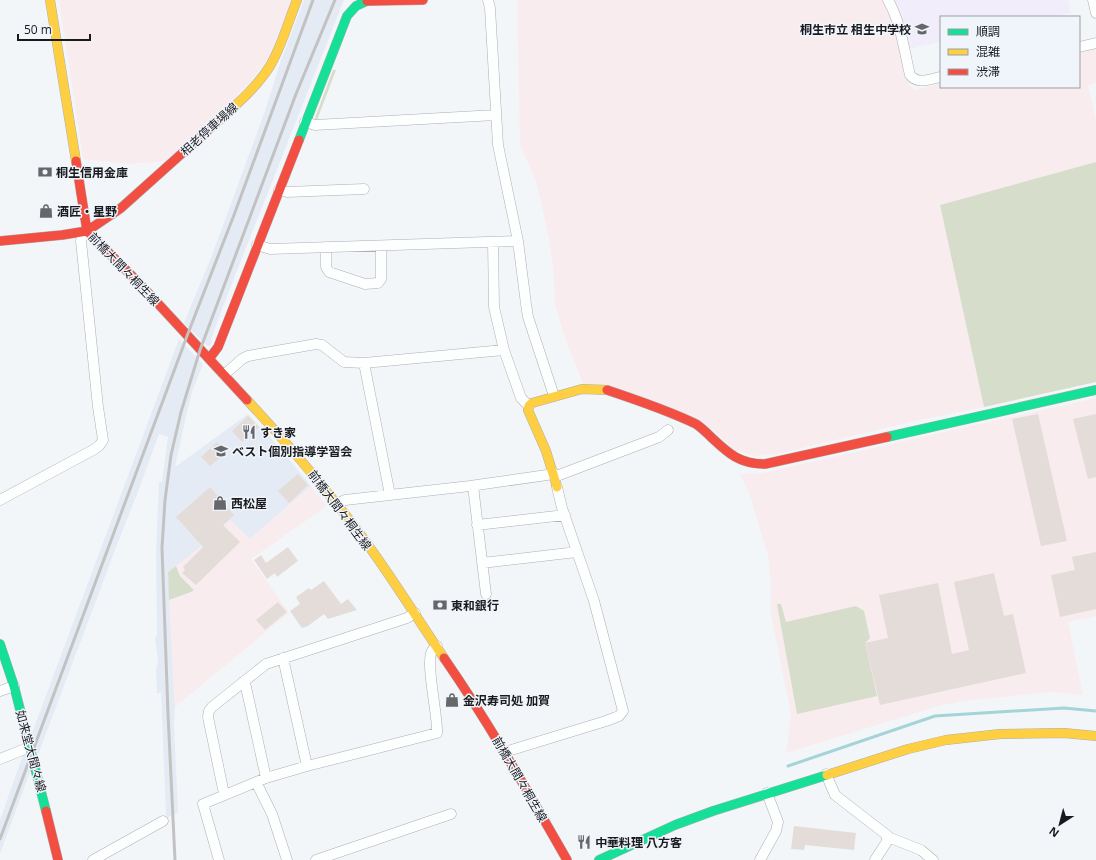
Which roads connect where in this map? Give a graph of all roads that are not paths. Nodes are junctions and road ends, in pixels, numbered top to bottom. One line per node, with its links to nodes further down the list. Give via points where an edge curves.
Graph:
1 (50, 0): 15 (street)
2 (297, 0): 15 (street, 相老停車場線, via 273,60 260,81 121,208 100,224)
3 (423, 0): 12 (street, via 368,1 353,7 347,16)
4 (488, 0): 11 (street)
5 (888, 0): 10 (street, via 893,8 913,80 919,82)
6 (1093, 0): 7 (street)
7 (1096, 13)
8 (1096, 43): 9 (street)
9 (1080, 47)
10 (940, 77)
11 (496, 115): 12 (street, via 315,125); 17 (street, via 498,145)
12 (305, 122): 14 (street)
13 (364, 189): 14 (street, via 287,192)
14 (279, 190): 19 (street)
15 (87, 230): 16 (street, 前橋大間々桐生線); 23 (street, 前橋大間々桐生線); 34 (street, via 81,241 103,440 100,446)
16 (0, 241)
17 (518, 241): 18 (street); 27 (street, via 528,317)
18 (493, 242): 20 (street); 22 (street, via 494,307)
19 (257, 245): 21 (street, via 270,249); 23 (street, via 218,347)
20 (381, 246): 21 (street); 21 (street, via 381,279 378,283 364,284 329,272 326,267)
21 (326, 247)
22 (504, 350): 24 (street); 28 (street, via 521,398)
23 (209, 359): 25 (street, 前橋大間々桐生線)
24 (364, 363): 25 (street, via 344,362 322,345 316,344 248,356); 33 (street)
25 (224, 375): 35 (street, 前橋大間々桐生線, via 279,434)
26 (1096, 390): 27 (street, via 765,464 736,458 697,425 614,392 594,388)
27 (554, 396): 28 (street)
28 (529, 406): 30 (street, via 530,417)
29 (668, 430): 30 (street, via 660,437)
30 (554, 475): 31 (street); 32 (street)
31 (473, 486): 33 (street); 37 (street)
32 (557, 487): 36 (street)
33 (390, 495): 35 (street, via 345,500)
34 (0, 500)
35 (337, 504): 41 (street, 前橋大間々桐生線)
36 (565, 515): 37 (street); 38 (street)
37 (478, 525): 39 (street)
38 (577, 552): 39 (street); 50 (street, via 594,601 623,711 619,716 606,721)
39 (482, 563): 40 (street)
40 (486, 594)
41 (414, 613): 43 (street, 前橋大間々桐生線); 44 (street, via 407,618)
42 (0, 644): 46 (street, 如来堂大間々線)
43 (437, 646): 50 (street, 前橋大間々桐生線); 52 (street, via 432,650 429,664 438,721 437,733)
44 (283, 658): 45 (street, via 266,664); 52 (street)
45 (243, 682): 54 (street); 57 (street, via 208,711)
46 (14, 686): 47 (street); 49 (street, 如来堂大間々線)
47 (0, 691)
48 (1096, 736): 53 (street, via 1064,733 1000,734 946,740)
49 (30, 747): 51 (street); 62 (street, 如来堂大間々線)
50 (505, 752): 67 (street, 前橋大間々桐生線)
51 (0, 759)
52 (307, 766): 54 (street)
53 (826, 774): 56 (street); 60 (street, via 835,795)
54 (266, 778): 55 (street)
55 (256, 782): 57 (street); 65 (street, via 272,814)
56 (767, 793): 68 (street, via 674,825); 69 (street, via 778,826)
57 (225, 794): 64 (street, via 203,804)
58 (451, 814): 61 (street)
59 (163, 821): 63 (street)
60 (888, 837): 70 (street); 71 (street, via 921,850)
61 (339, 856): 66 (street)
62 (58, 860)
63 (93, 860)
64 (219, 860)
65 (287, 860)
66 (316, 860)
67 (567, 860)
68 (599, 860)
69 (760, 860)
70 (875, 860)
71 (933, 860)

